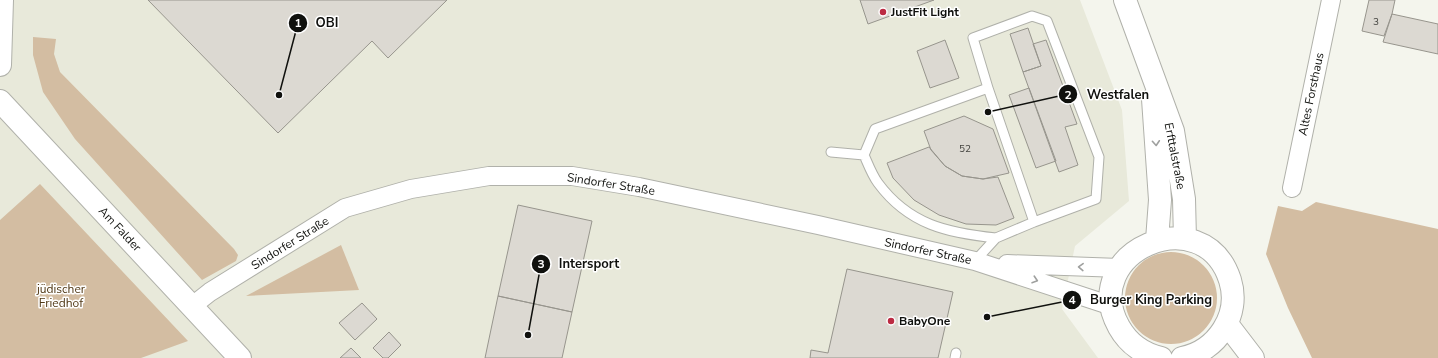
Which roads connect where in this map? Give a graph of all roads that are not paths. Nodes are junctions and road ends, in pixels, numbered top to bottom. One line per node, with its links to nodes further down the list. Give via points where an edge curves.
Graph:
1 (2, 0): 4 (main road)
2 (1126, 0): 5 (main road, Erfttalstraße)
3 (1331, 0): 10 (street, Altes Forsthaus)
4 (0, 65)
5 (1152, 76): 13 (main road, Erfttalstraße, one-way to 13, via 1160,200); 14 (main road, Erfttalstraße, via 1173,131 1184,199)
6 (988, 88): 9 (lane, via 875,129); 11 (lane); 11 (lane, via 973,38 1032,16 1047,21 1099,157 1096,199)
7 (0, 101): 18 (main road, Am Falder)
8 (832, 152): 9 (lane)
9 (864, 155): 12 (lane, via 877,182 900,206 926,224 959,234)
10 (1292, 188)
11 (1034, 222): 12 (lane)
12 (996, 238): 15 (lane)
13 (1157, 240): 14 (main road); 16 (main road, via 1136,250)
14 (1185, 240): 19 (main road, via 1209,251 1219,260 1226,272 1231,284 1232,298)
15 (980, 262): 16 (street, Sindorfer Straße, one-way to 15); 17 (street, Sindorfer Straße, one-way to 17); 18 (street, Sindorfer Straße, via 639,187 572,176 489,176 411,189 345,208 210,292)
16 (1120, 268): 17 (main road, via 1112,289)
17 (1112, 306): 20 (main road, via 1120,328)
18 (191, 307): 22 (main road, Am Falder)
19 (1227, 324): 21 (main road); 25 (main road)
20 (1138, 352): 23 (main road)
21 (1208, 354): 24 (main road)
22 (240, 358)
23 (1161, 358)
24 (1182, 358)
25 (1253, 358)

